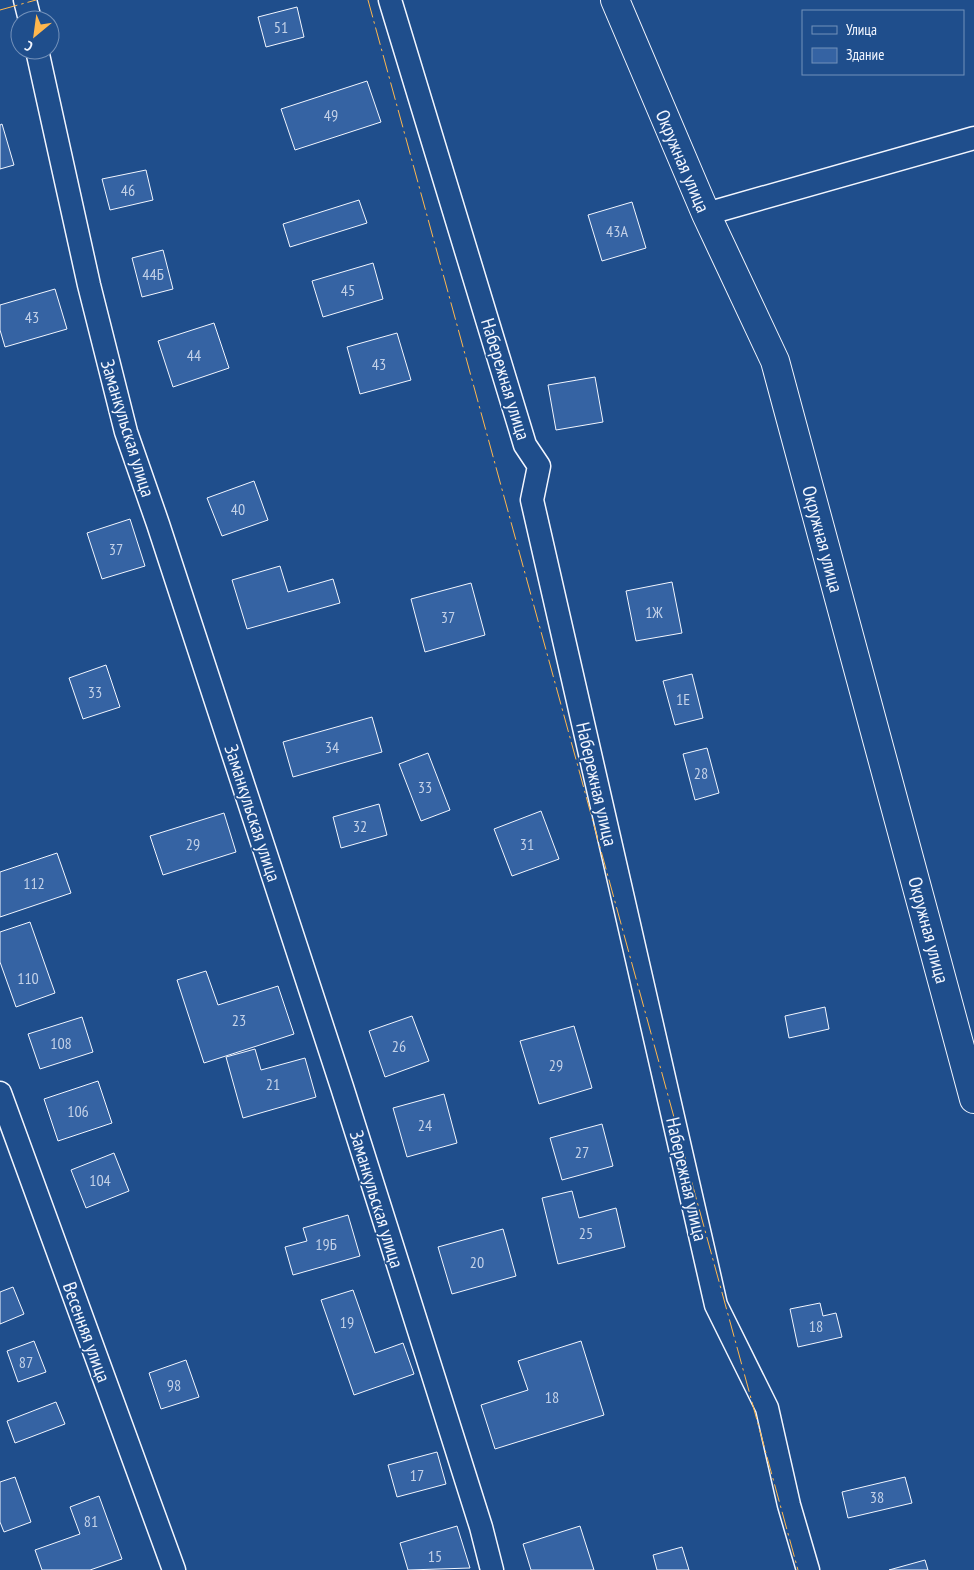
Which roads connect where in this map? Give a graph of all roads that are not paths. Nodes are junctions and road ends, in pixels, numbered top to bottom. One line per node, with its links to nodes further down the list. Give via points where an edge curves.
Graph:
1 (390, 0): 10 (street, Набережная улица, via 525,445 539,466 532,500 716,1305 768,1408 789,1505)
2 (615, 0): 5 (street, Окружная улица)
3 (38, 60): 9 (street, Заманкульская улица, via 88,285 126,432 339,1078)
4 (974, 138): 5 (street)
5 (706, 214): 7 (street, Окружная улица, via 775,361)
6 (0, 1093): 8 (street, Весенняя улица)
7 (974, 1099)
8 (174, 1570)
9 (492, 1570)
10 (808, 1570)

